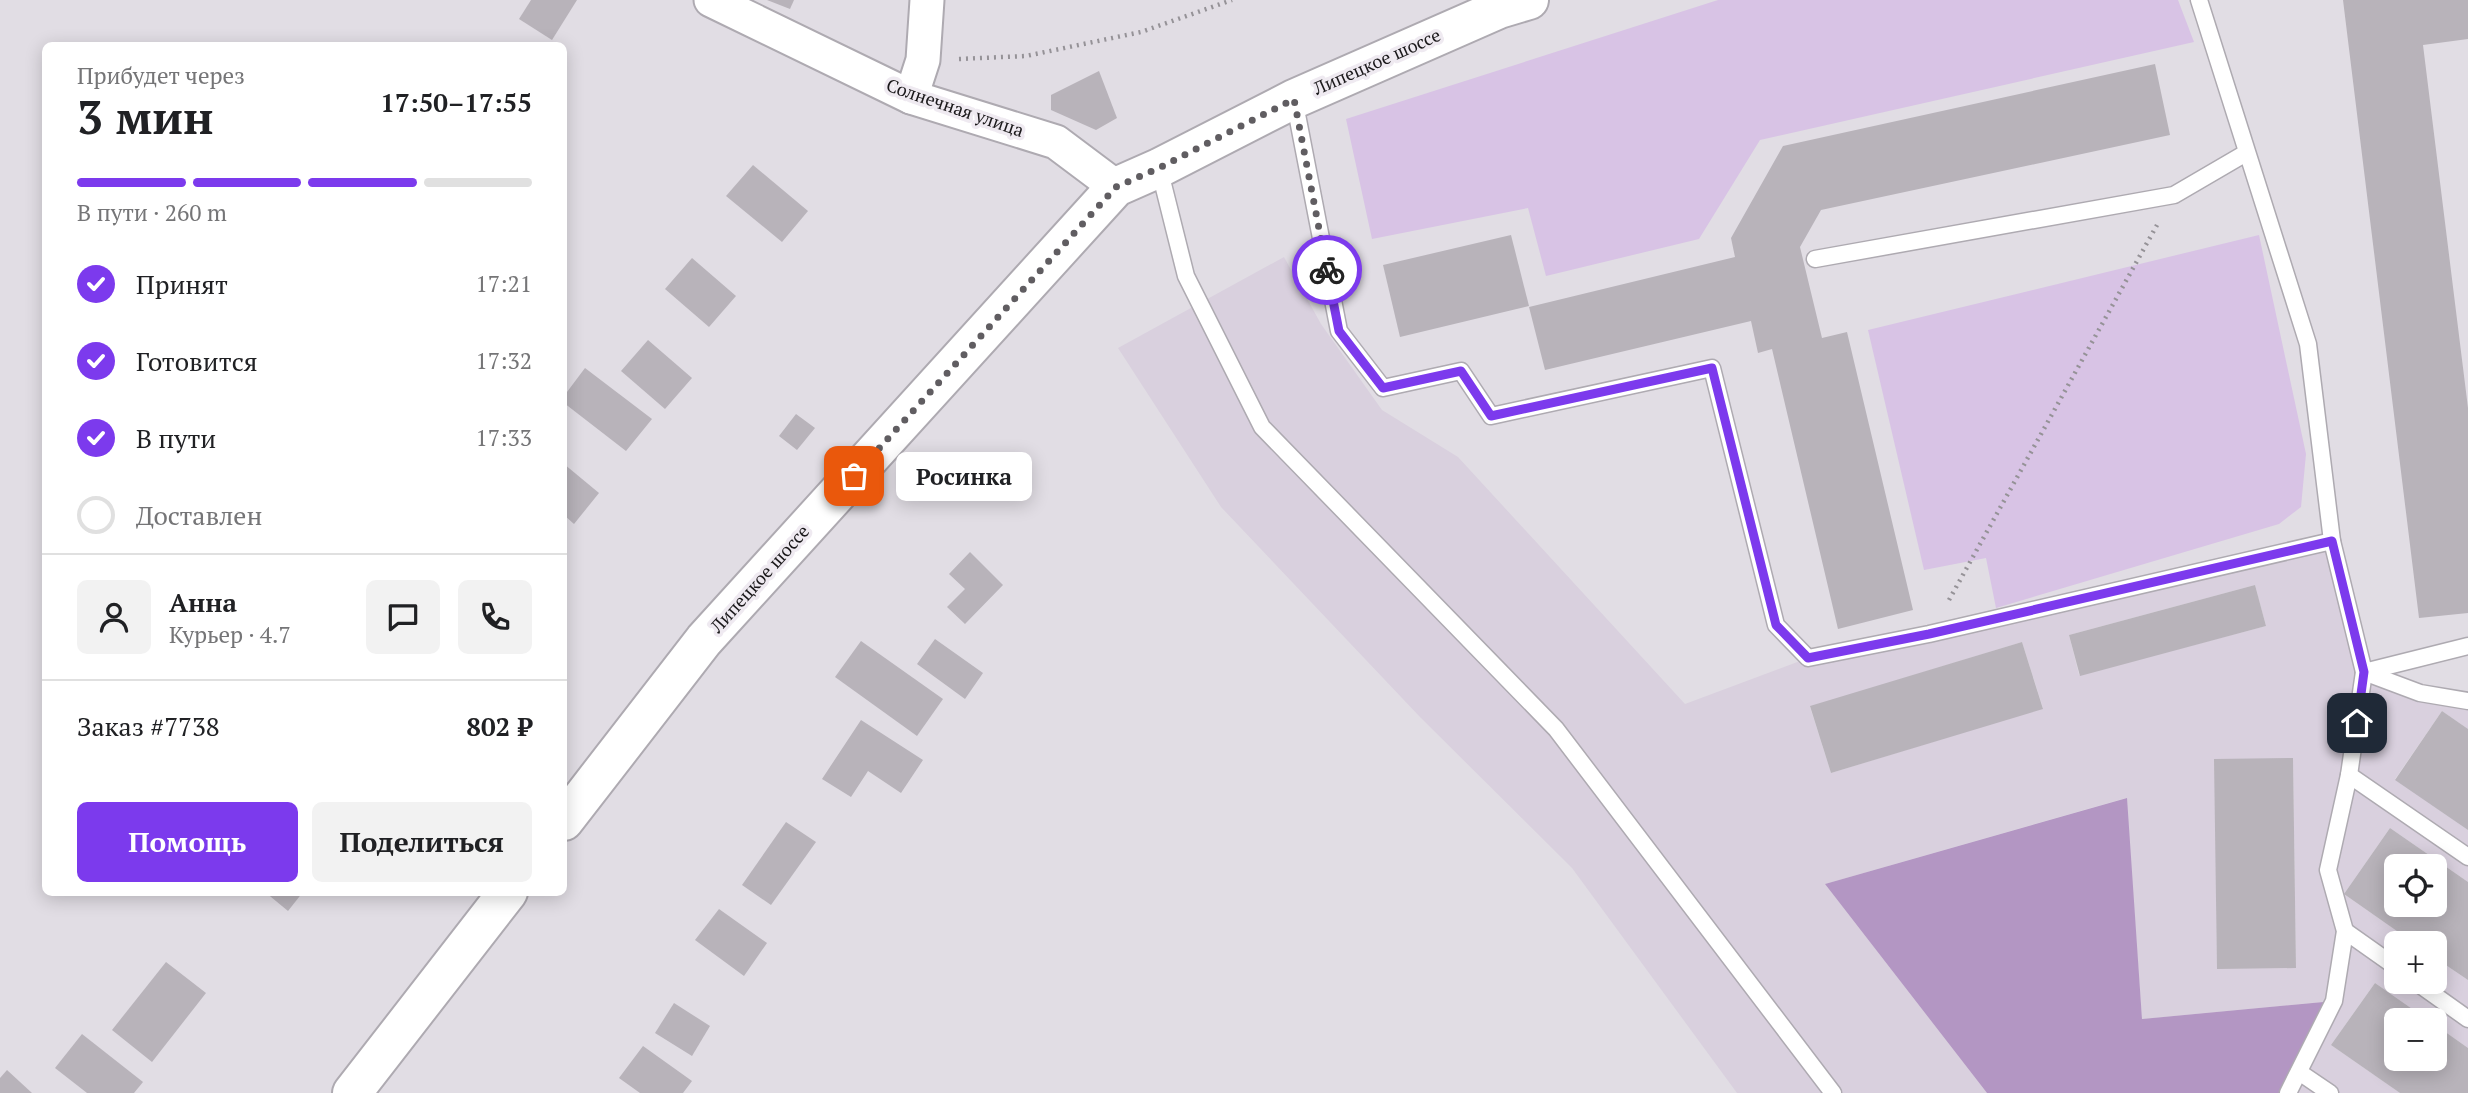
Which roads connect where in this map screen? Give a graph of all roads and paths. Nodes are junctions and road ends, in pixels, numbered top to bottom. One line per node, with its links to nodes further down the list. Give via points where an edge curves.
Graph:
1 (711, 0): 7 (street, Солнечная улица)
2 (927, 0): 6 (street)
3 (1232, 0): 6 (path, via 1141,32 1026,56)
4 (1529, 0): 8 (main road, Липецкое шоссе)
5 (2199, 0): 9 (lane)
6 (923, 60): 7 (street)
7 (911, 97): 11 (street, Солнечная улица, via 1056,142)
8 (1294, 99): 10 (main road, Липецкое шоссе); 15 (lane, via 1339,331 1383,388 1461,371 1491,416 1712,368 1776,625 1808,658)
9 (2246, 153): 12 (lane); 14 (lane, via 2308,344)
10 (1159, 168): 11 (main road, Липецкое шоссе); 29 (lane, via 1186,276 1262,427 1556,729)
11 (1116, 187): 20 (main road, Липецкое шоссе, via 705,640)
12 (2174, 195): 13 (lane); 15 (path)
13 (1815, 259)
14 (2332, 541): 15 (lane); 17 (lane)
15 (1929, 634)
16 (2468, 646): 17 (lane)
17 (2364, 672): 18 (lane, via 2420,693); 19 (lane)
18 (2468, 701)
19 (2349, 775): 21 (lane); 23 (lane, via 2328,870)
20 (567, 817)
21 (2468, 857)
22 (505, 896): 28 (main road)
23 (2345, 930): 24 (lane); 27 (lane, via 2334,1000)
24 (2384, 958)
25 (2433, 994): 26 (lane)
26 (2468, 1019)
27 (2299, 1072): 30 (lane); 31 (lane)
28 (352, 1093)
29 (1833, 1093)
30 (2287, 1093)
31 (2330, 1093)

